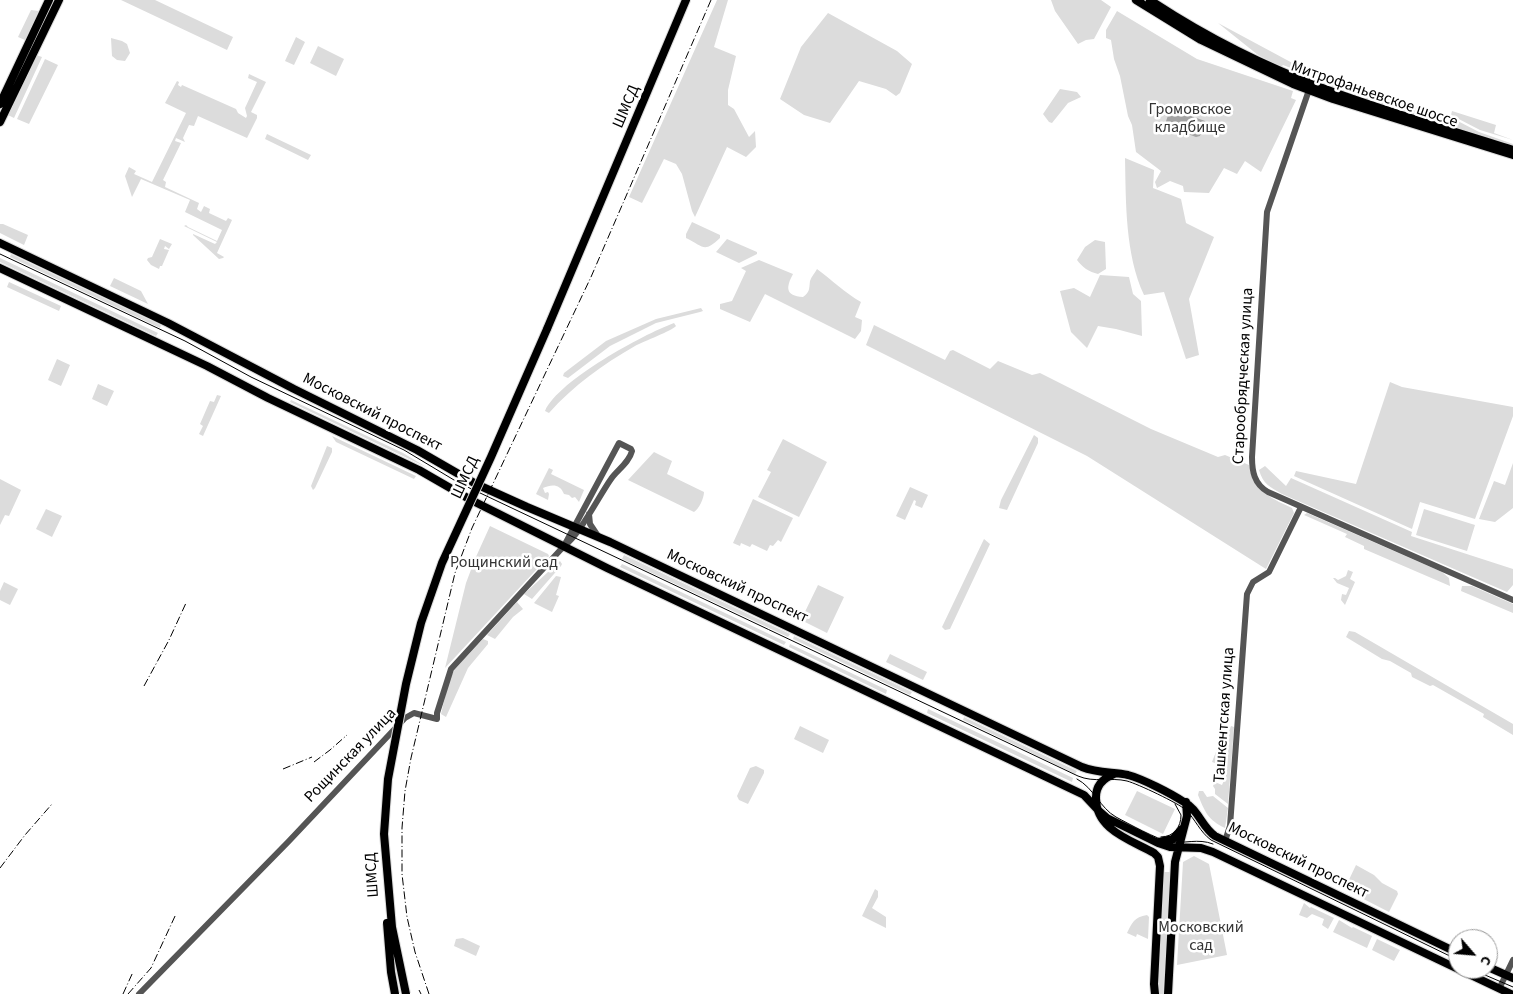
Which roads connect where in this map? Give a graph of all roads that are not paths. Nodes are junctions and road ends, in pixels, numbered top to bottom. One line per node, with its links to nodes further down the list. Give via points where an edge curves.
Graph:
1 (49, 0): 9 (main road)
2 (58, 0): 10 (main road)
3 (682, 0): 35 (main road, ШМСД, bridge, via 642,102 490,456 447,546 419,622 391,747 382,835 391,972)
4 (686, 0): 36 (main road, ШМСД, bridge, via 547,329 442,563 421,623 393,748 384,834 392,927)
5 (1136, 0): 7 (main road, via 1201,40)
6 (1150, 0): 7 (main road)
7 (1230, 51): 8 (main road, Митрофаньевское шоссе)
8 (1310, 87): 11 (main road, Митрофаньевское шоссе); 12 (main road, Митрофаньевское шоссе); 15 (street, Старообрядческая улица, via 1267,212 1252,457 1253,473 1260,486)
9 (0, 104)
10 (0, 122)
11 (1513, 150)
12 (1513, 156)
13 (0, 243): 17 (main road, Московский проспект, via 168,323 409,445 476,484)
14 (0, 268): 19 (main road, Московский проспект, via 419,470)
15 (1301, 507): 20 (street, Старообрядческая улица); 26 (street, Ташкентская улица, via 1269,572 1255,580 1249,589 1230,826)
16 (589, 513): 17 (street, Рощинская улица); 17 (street, Рощинская улица, via 612,477 632,455 631,449 619,443); 18 (street, via 590,524)
17 (577, 528): 18 (main road, Московский проспект); 19 (street, Рощинская улица)
18 (599, 537): 21 (main road, Московский проспект, via 1082,766)
19 (564, 546): 23 (main road, Московский проспект, via 1084,795); 34 (street, Рощинская улица, via 451,670 437,719 414,713 405,718)
20 (1513, 600)
21 (1114, 774): 22 (main road, Московский проспект, via 1134,777); 23 (main road, via 1098,787)
22 (1186, 802): 24 (main road); 26 (main road, Московский проспект, via 1206,828)
23 (1099, 811): 25 (main road, Московский проспект); 37 (main road, via 1112,830 1154,853 1160,862)
24 (1185, 825): 25 (main road, via 1169,841); 27 (main road)
25 (1153, 840): 27 (main road, Московский проспект)
26 (1225, 841): 28 (main road, Московский проспект)
27 (1179, 847): 30 (main road, Московский проспект, via 1213,852); 38 (main road, via 1175,862)
28 (1448, 948)
29 (1513, 962): 31 (street)
30 (1448, 964)
31 (1509, 977): 33 (street)
32 (1480, 979): 33 (main road, Московский проспект)
33 (1499, 988): 39 (main road, Московский проспект)
34 (139, 994)
35 (396, 994)
36 (406, 994)
37 (1155, 994)
38 (1168, 994)
39 (1510, 994)

